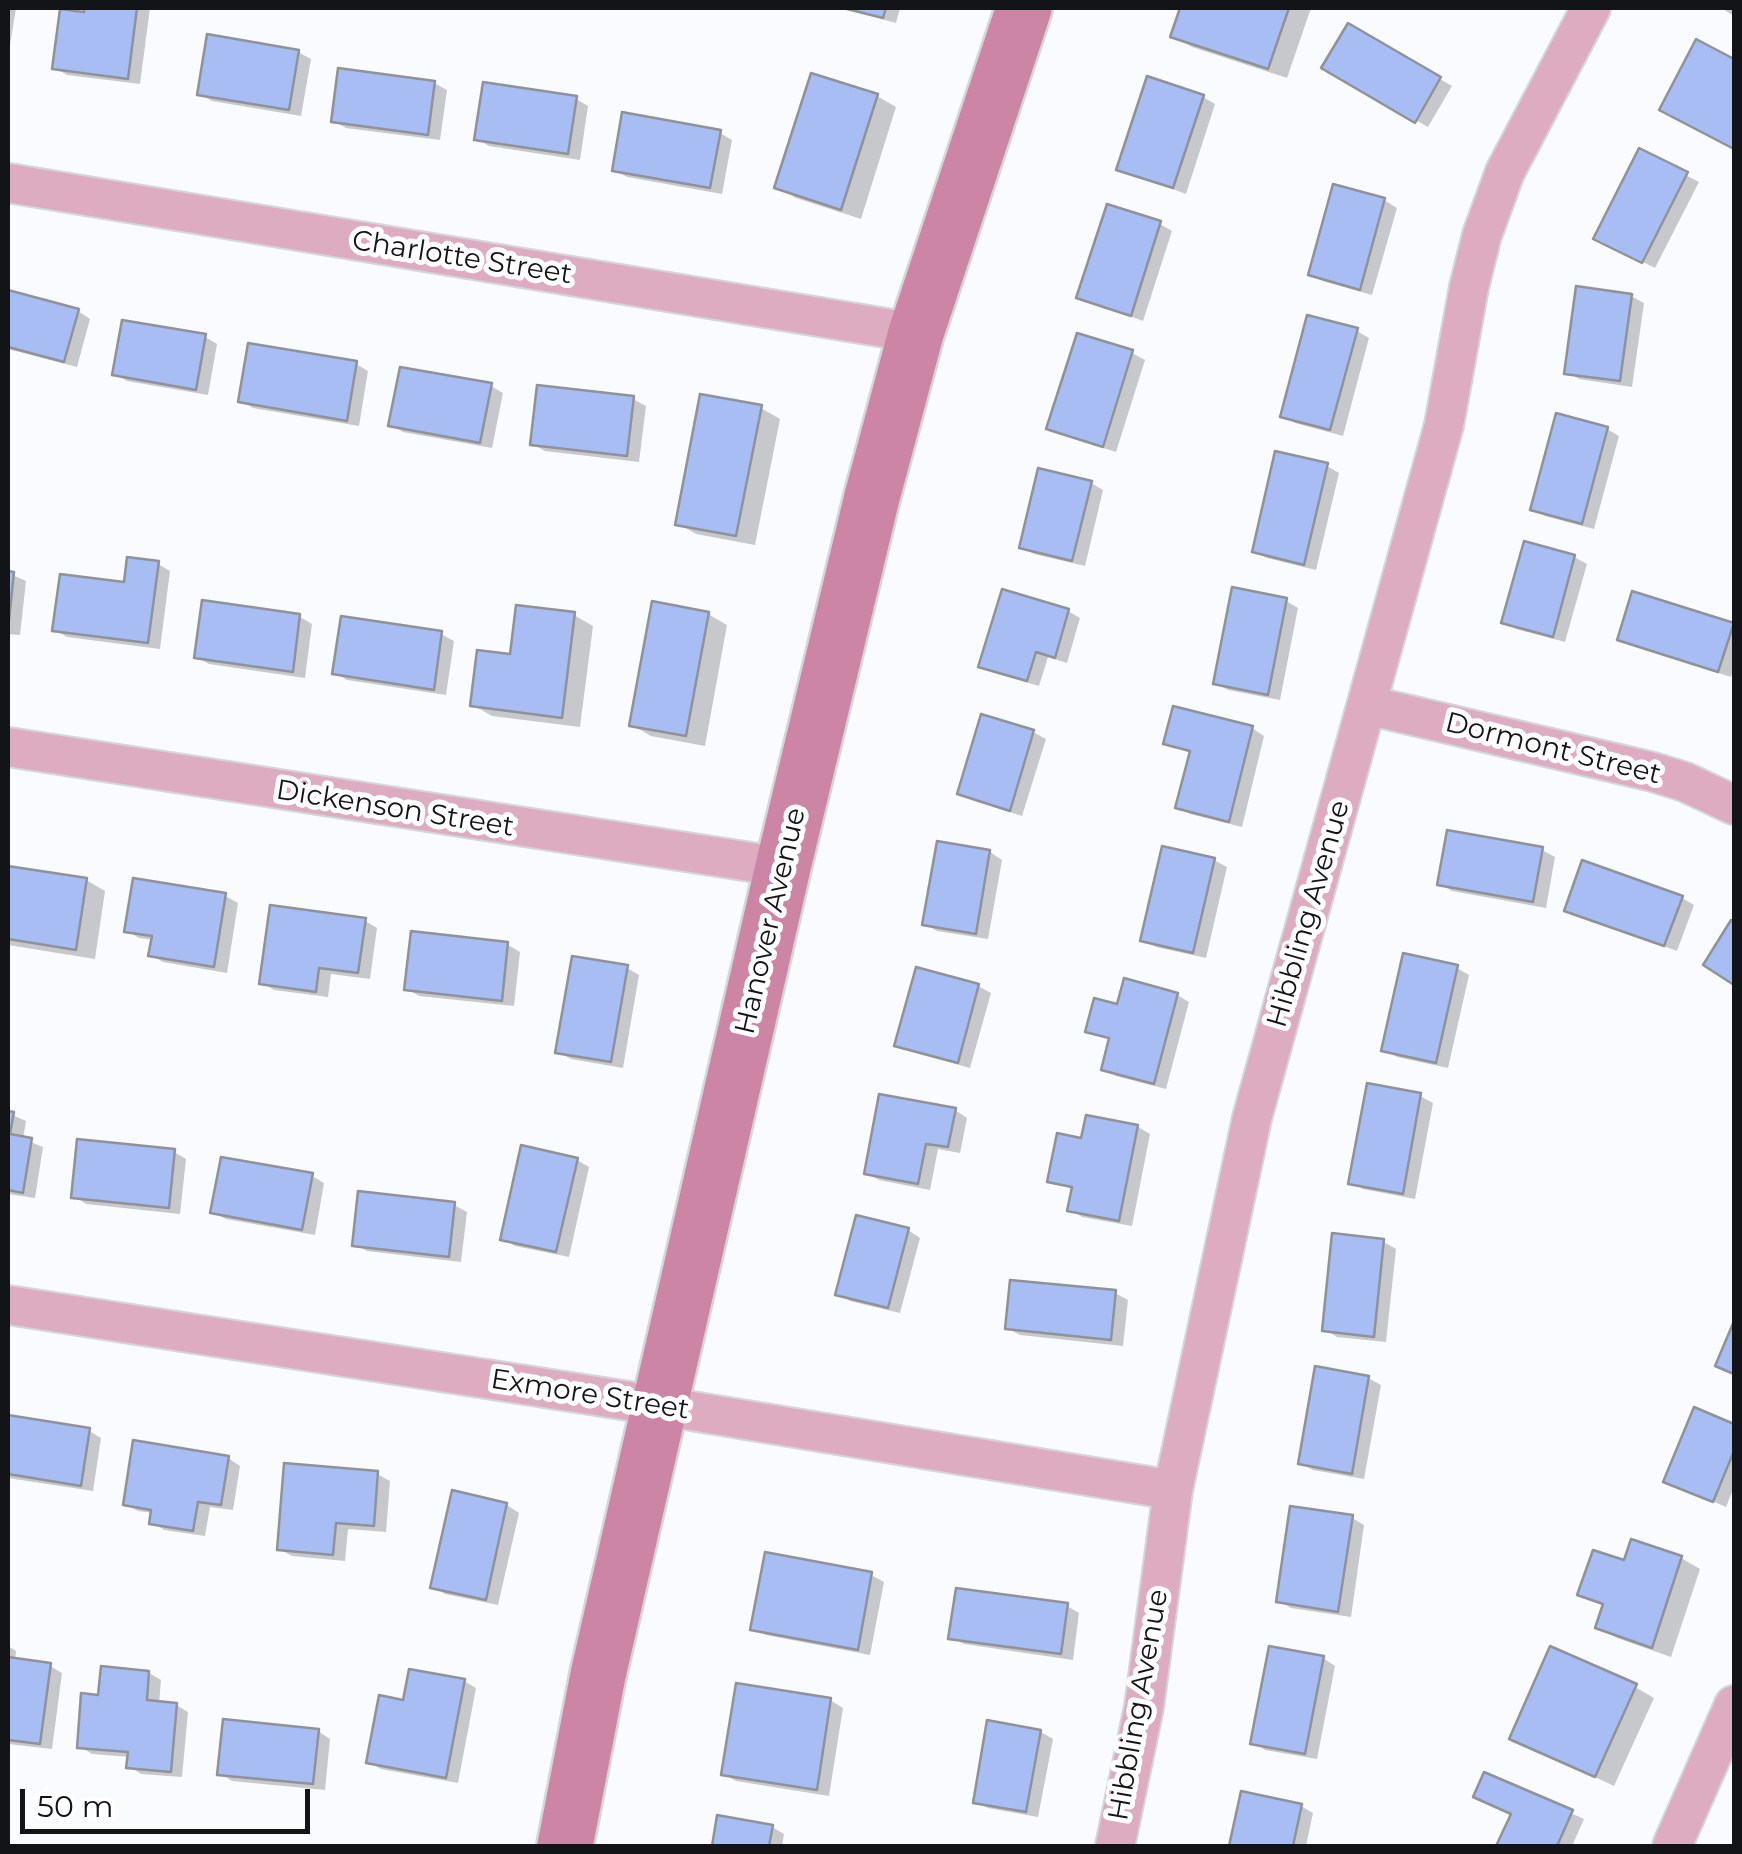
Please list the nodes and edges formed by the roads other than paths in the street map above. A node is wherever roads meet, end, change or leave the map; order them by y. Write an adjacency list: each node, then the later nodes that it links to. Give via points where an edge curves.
1 (1024, 8): 4 (street, Hanover Avenue)
2 (1583, 10): 5 (street, Hibbling Avenue, via 1482,235 1444,425)
3 (8, 183): 4 (street, Charlotte Street)
4 (916, 333): 8 (street, Hanover Avenue)
5 (1367, 705): 7 (street, Dormont Street, via 1653,772); 11 (street, Hibbling Avenue, via 1252,1118)
6 (8, 747): 8 (street, Dickenson Street)
7 (1734, 806)
8 (783, 868): 10 (street, Hanover Avenue)
9 (8, 1305): 10 (street, Exmore Street)
10 (661, 1406): 11 (street, Exmore Street); 13 (street, Hanover Avenue)
11 (1173, 1490): 14 (street, Hibbling Avenue, via 1144,1707)
12 (1734, 1705): 15 (street)
13 (566, 1846)
14 (1115, 1846)
15 (1672, 1846)

